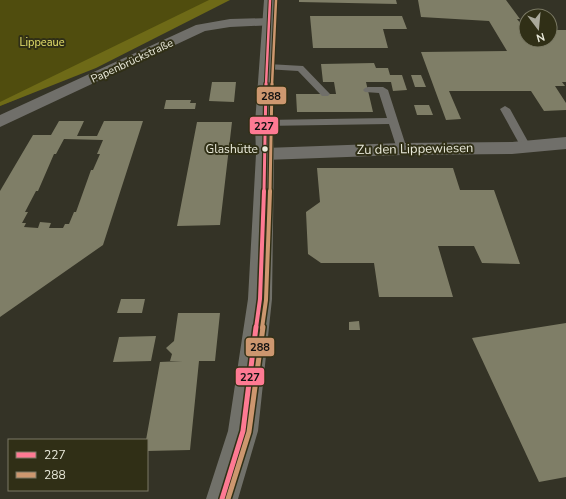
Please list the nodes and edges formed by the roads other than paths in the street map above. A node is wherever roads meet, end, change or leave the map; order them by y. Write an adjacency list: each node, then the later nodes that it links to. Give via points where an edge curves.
1 (270, 0): 2 (main road)
2 (270, 22): 3 (main road); 8 (street, Papenbrückstraße, via 230,23 201,28)
3 (268, 67): 4 (lane, via 300,68 324,92); 9 (main road)
4 (335, 90)
5 (368, 90): 7 (lane, via 383,90)
6 (505, 108): 11 (lane)
7 (393, 121): 9 (lane, via 326,117); 12 (lane)
8 (0, 122)
9 (264, 123): 13 (main road)
10 (566, 143): 11 (street, Zu den Lippewiesen)
11 (526, 147): 12 (street, Zu den Lippewiesen)
12 (402, 149): 13 (street, Zu den Lippewiesen)
13 (265, 154): 14 (main road, via 260,299 243,431)
14 (222, 499)

